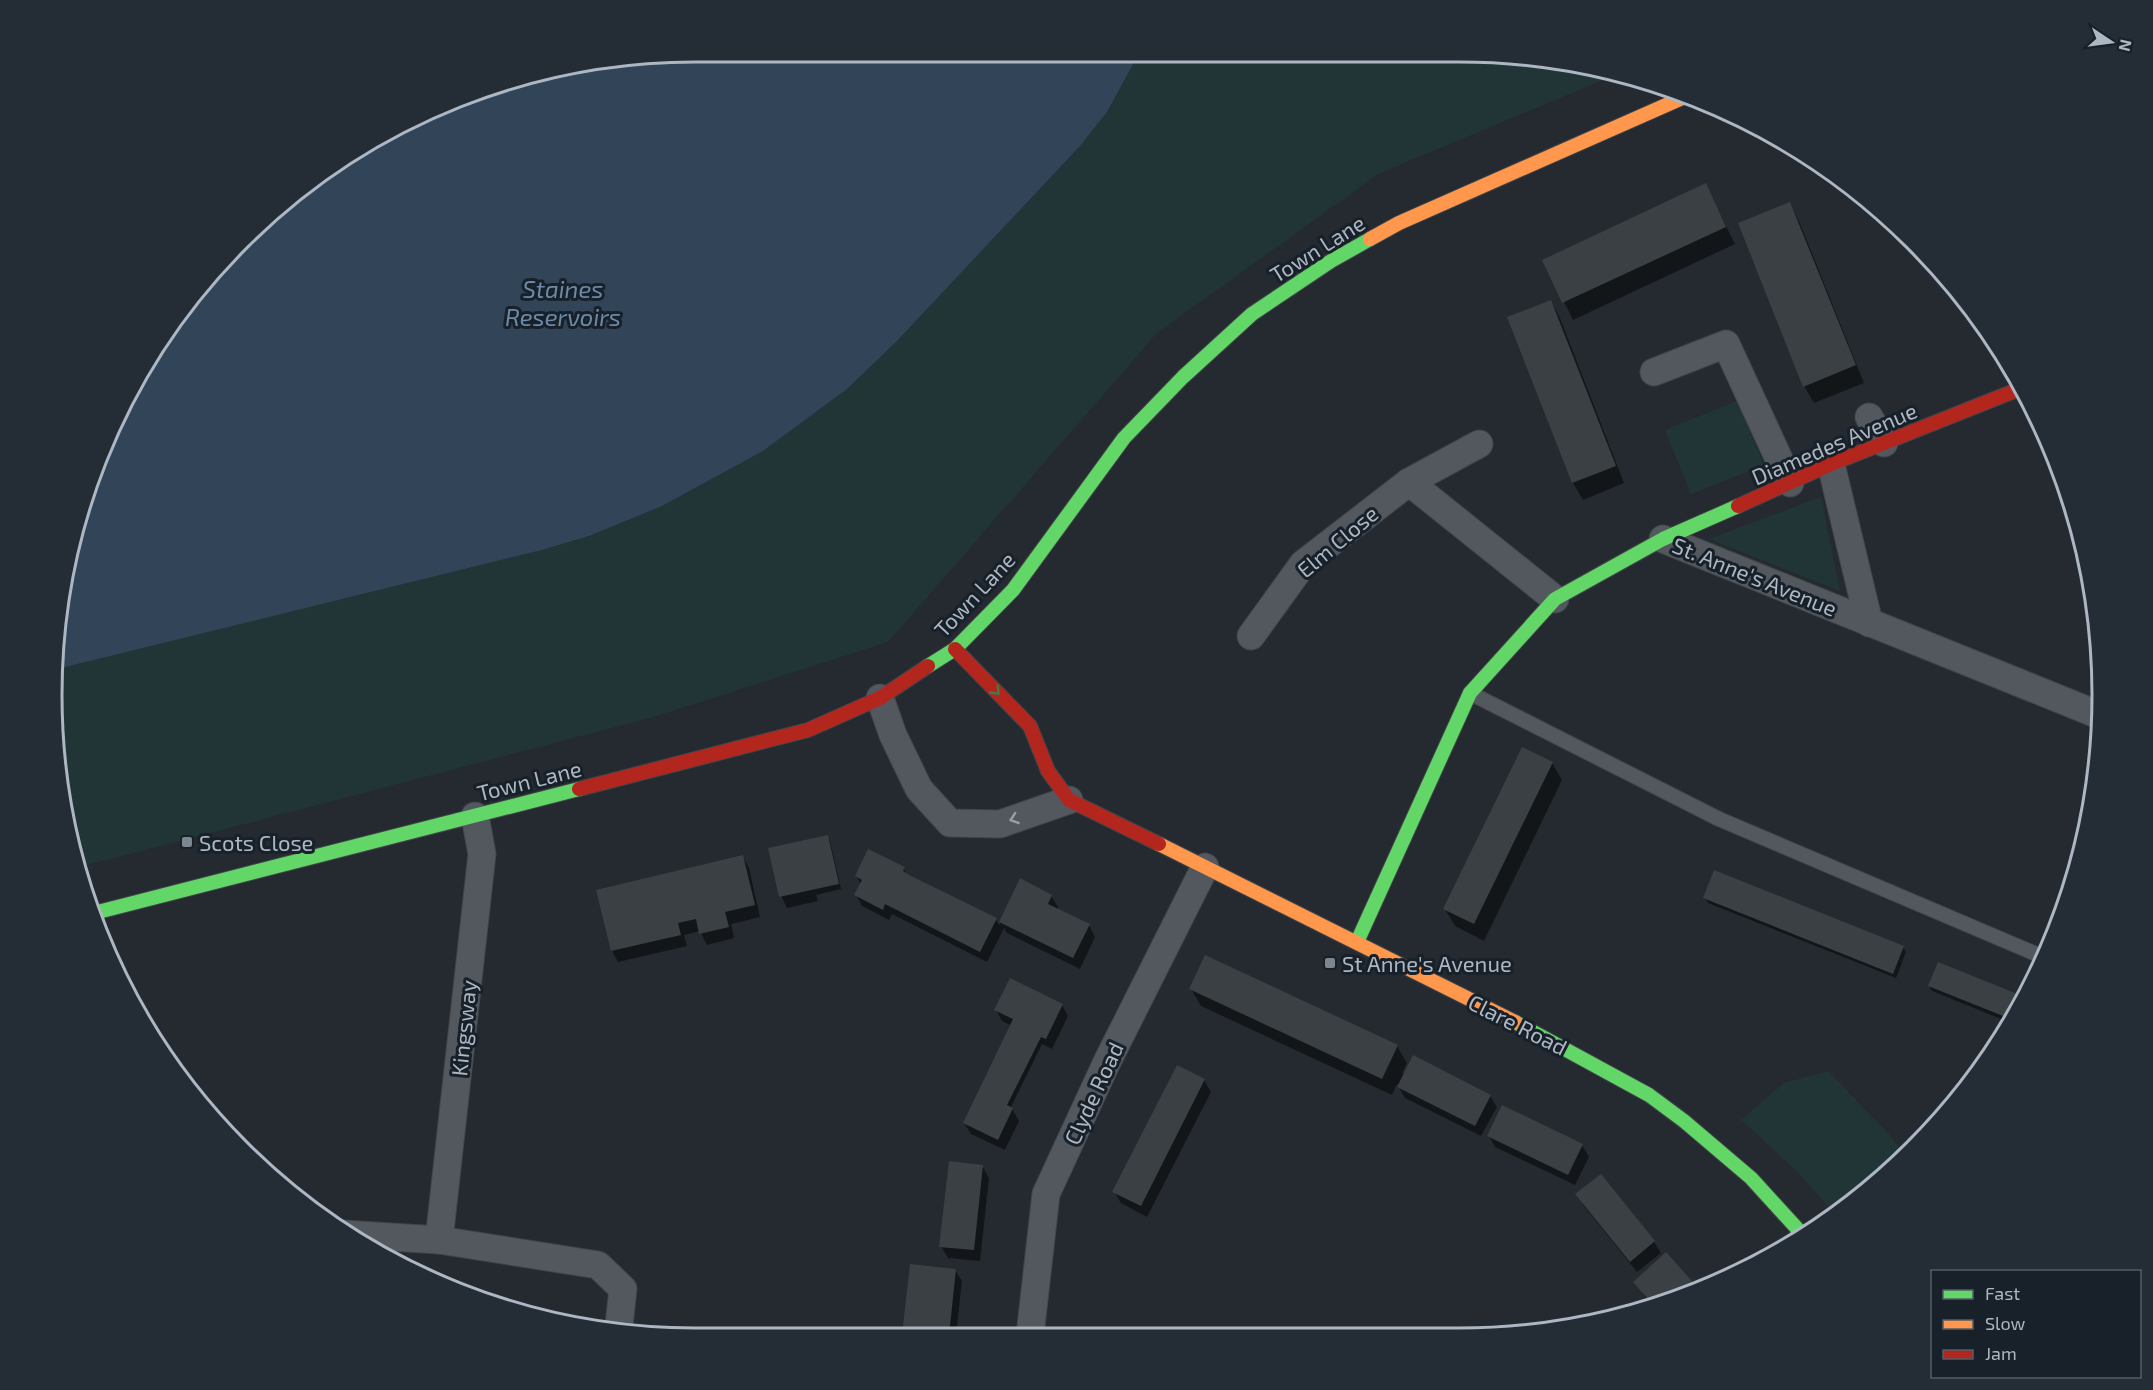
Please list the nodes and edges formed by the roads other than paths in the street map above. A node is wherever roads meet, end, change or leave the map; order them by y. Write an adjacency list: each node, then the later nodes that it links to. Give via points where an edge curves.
1 (1676, 101): 14 (street, Town Lane, via 1399,223 1330,261 1252,314 1124,438 1013,590)
2 (1654, 372): 9 (street, via 1726,344)
3 (2014, 391): 5 (street, Diamedes Avenue)
4 (1869, 417): 5 (street)
5 (1884, 443): 7 (street, Diamedes Avenue)
6 (1479, 444): 8 (street, Elm Close)
7 (1831, 465): 9 (street, Diamedes Avenue); 12 (street)
8 (1409, 482): 11 (street); 13 (street, Elm Close, via 1303,564)
9 (1790, 483): 10 (street, Diamedes Avenue)
10 (1663, 538): 11 (street, St. Anne's Avenue); 12 (street, St. Anne's Avenue)
11 (1555, 599): 15 (street, St. Anne's Avenue)
12 (1869, 623): 17 (street, St. Anne's Avenue)
13 (1251, 636)
14 (955, 649): 16 (street, Town Lane); 18 (street, Clare Road, one-way to 18, via 1030,726 1048,771)
15 (1470, 693): 22 (street, St. Anne's Avenue); 23 (lane, via 1719,819)
16 (880, 698): 18 (street, one-way to 16, via 1000,824 950,823 919,789); 19 (street, Town Lane, via 808,730)
17 (2091, 712)
18 (1069, 800): 20 (street, Clare Road)
19 (475, 816): 21 (street, Town Lane); 26 (street, Kingsway, via 482,854)
20 (1205, 867): 22 (street, Clare Road); 28 (street, Clyde Road, via 1046,1194)
21 (100, 911)
22 (1357, 942): 24 (street, Clare Road, via 1649,1095 1751,1178)
23 (2035, 954)
24 (1798, 1229)
25 (364, 1235): 26 (street)
26 (439, 1240): 27 (street, via 598,1264 623,1289)
27 (619, 1324)
28 (1031, 1328)

